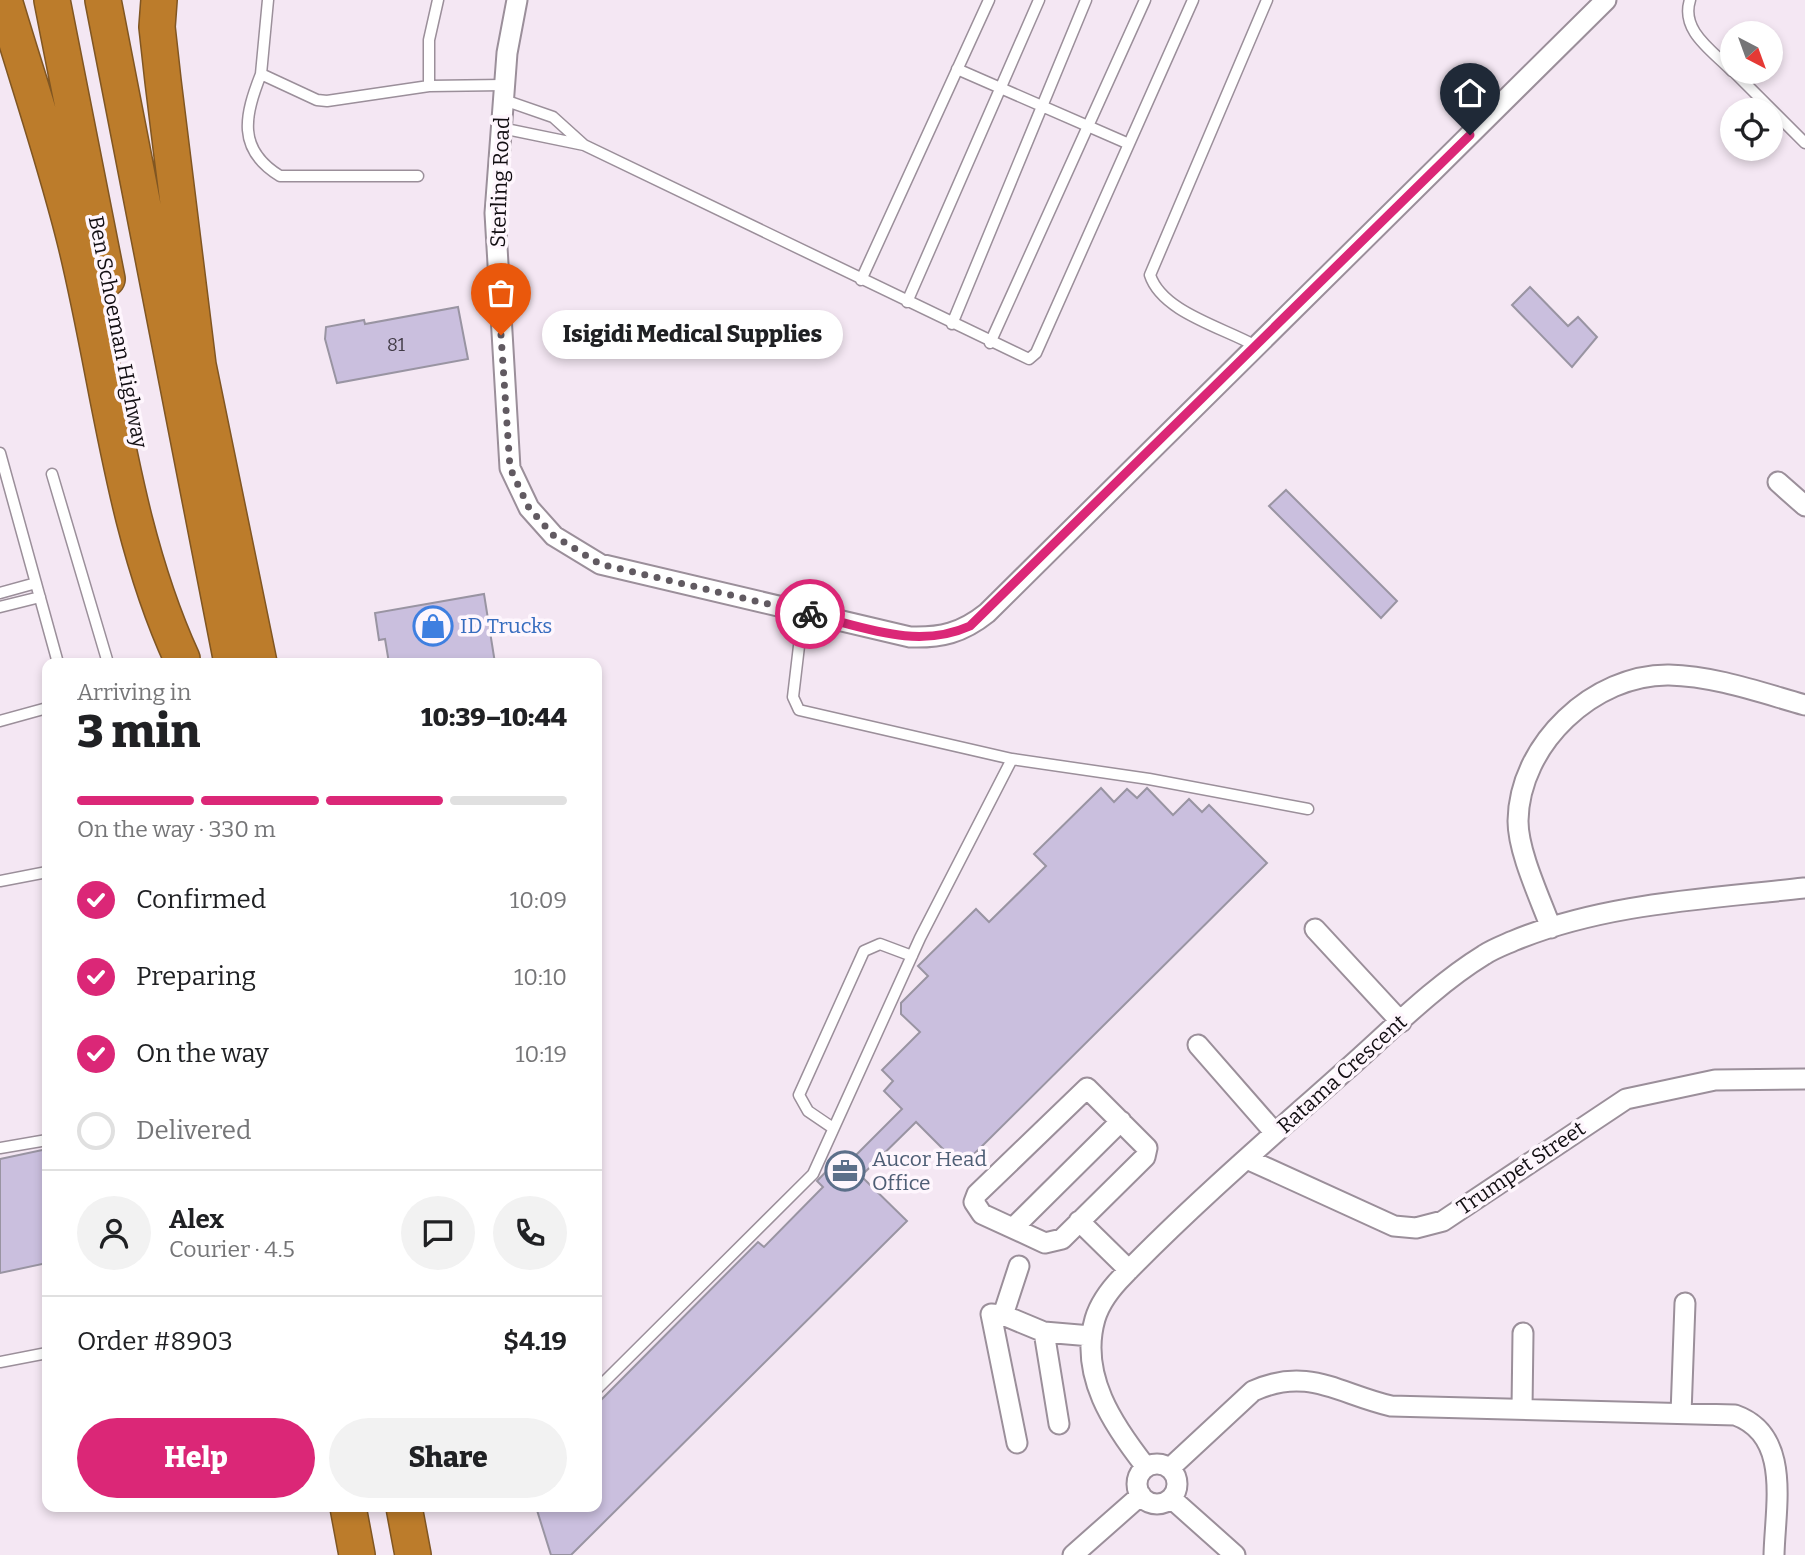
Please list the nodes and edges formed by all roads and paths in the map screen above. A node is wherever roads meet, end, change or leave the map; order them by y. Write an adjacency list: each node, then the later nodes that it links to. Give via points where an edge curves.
1 (4, 0): 48 (highway, via 76,243 130,508 161,613)
2 (52, 0): 49 (highway, Ben Schoeman Highway)
3 (103, 0): 50 (highway)
4 (136, 0): 36 (highway, via 177,280)
5 (159, 0): 36 (highway, via 157,27)
6 (268, 0): 19 (lane)
7 (438, 0): 21 (lane, via 429,40)
8 (517, 0): 23 (street, Sterling Road)
9 (989, 0): 18 (lane)
10 (1039, 0): 22 (lane)
11 (1086, 0): 24 (lane)
12 (1145, 0): 25 (lane)
13 (1194, 0): 28 (lane)
14 (1268, 0): 35 (lane, via 1150,275 1172,307)
15 (1606, 0): 35 (street, Sterling Road)
16 (1690, 0): 17 (lane, via 1689,27)
17 (1720, 58)
18 (957, 69): 22 (lane); 31 (lane)
19 (261, 74): 21 (lane, via 327,101); 30 (lane, via 247,109 249,136 262,163 280,176)
20 (1746, 84): 27 (lane)
21 (429, 86): 23 (lane)
22 (999, 87): 24 (lane); 32 (lane)
23 (504, 92): 26 (street, Sterling Road); 29 (lane, via 553,117)
24 (1041, 106): 25 (lane); 33 (lane)
25 (1087, 126): 28 (lane); 34 (lane)
26 (501, 128): 29 (lane); 45 (street, Sterling Road, via 495,213 505,412 510,468 529,508 554,536 600,564)
27 (1805, 143)
28 (1129, 144): 34 (lane, via 1036,353 1026,359)
29 (584, 145): 31 (lane)
30 (418, 176)
31 (861, 280): 32 (lane)
32 (907, 302): 33 (lane)
33 (952, 324): 34 (lane)
34 (990, 343)
35 (1256, 346): 45 (street, Sterling Road, via 970,626 935,638 910,637)
36 (198, 365): 51 (highway)
37 (0, 453): 41 (lane)
38 (52, 474): 47 (lane)
39 (1778, 482): 40 (street)
40 (1805, 506)
41 (36, 583): 42 (lane); 43 (lane)
42 (0, 593)
43 (40, 597): 44 (lane); 46 (lane)
44 (0, 607)
45 (803, 612): 55 (lane, via 793,698 799,710)
46 (57, 658)
47 (107, 658)
48 (181, 658)
49 (181, 658)
50 (231, 658)
51 (258, 658)
52 (1805, 705): 60 (street, via 1702,679 1667,675 1636,678 1591,697 1546,743 1520,799 1518,824)
53 (42, 709): 54 (lane)
54 (0, 721)
55 (1012, 760): 56 (lane, via 1149,779); 62 (lane)
56 (1308, 809)
57 (42, 873): 58 (lane)
58 (0, 881)
59 (1805, 885): 60 (street, Ratama Crescent, via 1606,913)
60 (1551, 928): 63 (street, Ratama Crescent, via 1485,955)
61 (1315, 929): 63 (street)
62 (912, 956): 67 (lane); 67 (lane, via 880,944 864,951 836,1010 799,1095 808,1111)
63 (1401, 1022): 68 (street, Ratama Crescent)
64 (1198, 1045): 68 (street)
65 (1805, 1079): 71 (street, Trumpet Street, via 1715,1080 1626,1100 1443,1221 1416,1228 1394,1226)
66 (1121, 1121): 72 (street, via 1148,1152); 73 (street); 73 (street, via 1087,1088 1034,1137 974,1202 982,1214)
67 (833, 1128): 83 (lane, via 802,1188)
68 (1275, 1133): 71 (street, Ratama Crescent)
69 (42, 1141): 70 (lane)
70 (0, 1148)
71 (1247, 1159): 75 (street, Ratama Crescent)
72 (1079, 1221): 73 (street, via 1054,1242 1045,1243); 75 (street)
73 (1013, 1228)
74 (1019, 1266): 77 (street)
75 (1129, 1270): 80 (street, Ratama Crescent, via 1105,1298)
76 (1685, 1303): 85 (street)
77 (1003, 1314): 78 (street); 87 (street, via 991,1315)
78 (1044, 1332): 80 (street); 86 (street)
79 (1523, 1333): 84 (street)
80 (1091, 1336): 88 (street, Ratama Crescent, via 1096,1384)
81 (42, 1354): 82 (lane)
82 (0, 1362)
83 (602, 1384)
84 (1522, 1409): 85 (street); 89 (street, via 1391,1406 1316,1381 1269,1384 1236,1405)
85 (1681, 1414): 98 (street, via 1735,1415 1764,1433 1776,1467)
86 (1059, 1424)
87 (1017, 1443)
88 (1146, 1467): 89 (street, via 1162,1464); 90 (street, via 1137,1480)
89 (1170, 1468): 91 (street, via 1177,1486)
90 (1141, 1495): 91 (street, via 1155,1504); 97 (street)
91 (1171, 1498): 94 (street)
92 (349, 1512): 95 (highway)
93 (405, 1512): 96 (highway)
94 (1221, 1552)
95 (357, 1555)
96 (413, 1555)
97 (1073, 1555)
98 (1774, 1555)

